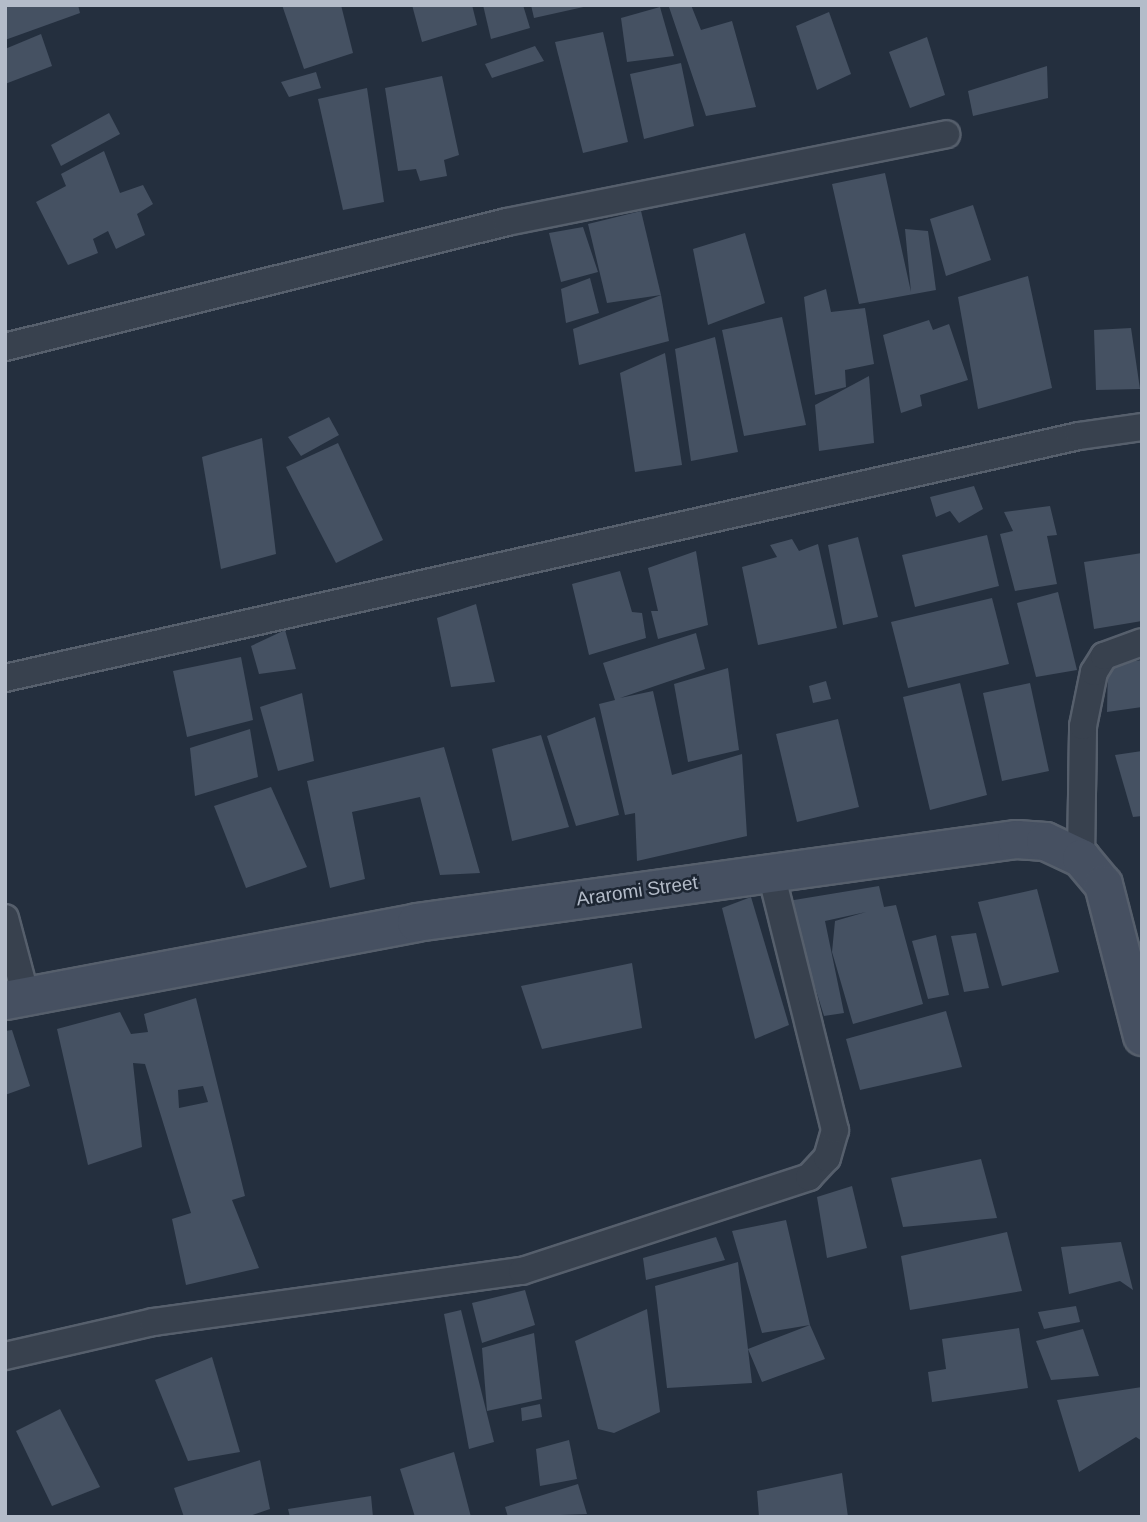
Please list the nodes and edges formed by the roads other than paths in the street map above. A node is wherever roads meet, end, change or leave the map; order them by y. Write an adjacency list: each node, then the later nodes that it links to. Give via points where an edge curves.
1 (946, 134): 2 (street, via 507,222)
2 (5, 347)
3 (1142, 427): 5 (street, via 1079,436)
4 (1142, 642): 6 (street, via 1104,656 1094,673 1083,726)
5 (5, 678)
6 (1081, 858): 7 (street, Araromi Street, via 1045,841 1016,839); 10 (street, Araromi Street, via 1103,884)
7 (771, 873): 9 (street, Araromi Street, via 416,922); 11 (street, via 835,1130 827,1158 809,1177 522,1271 153,1322)
8 (5, 918): 9 (street)
9 (16, 999)
10 (1142, 1036)
11 (5, 1356)

